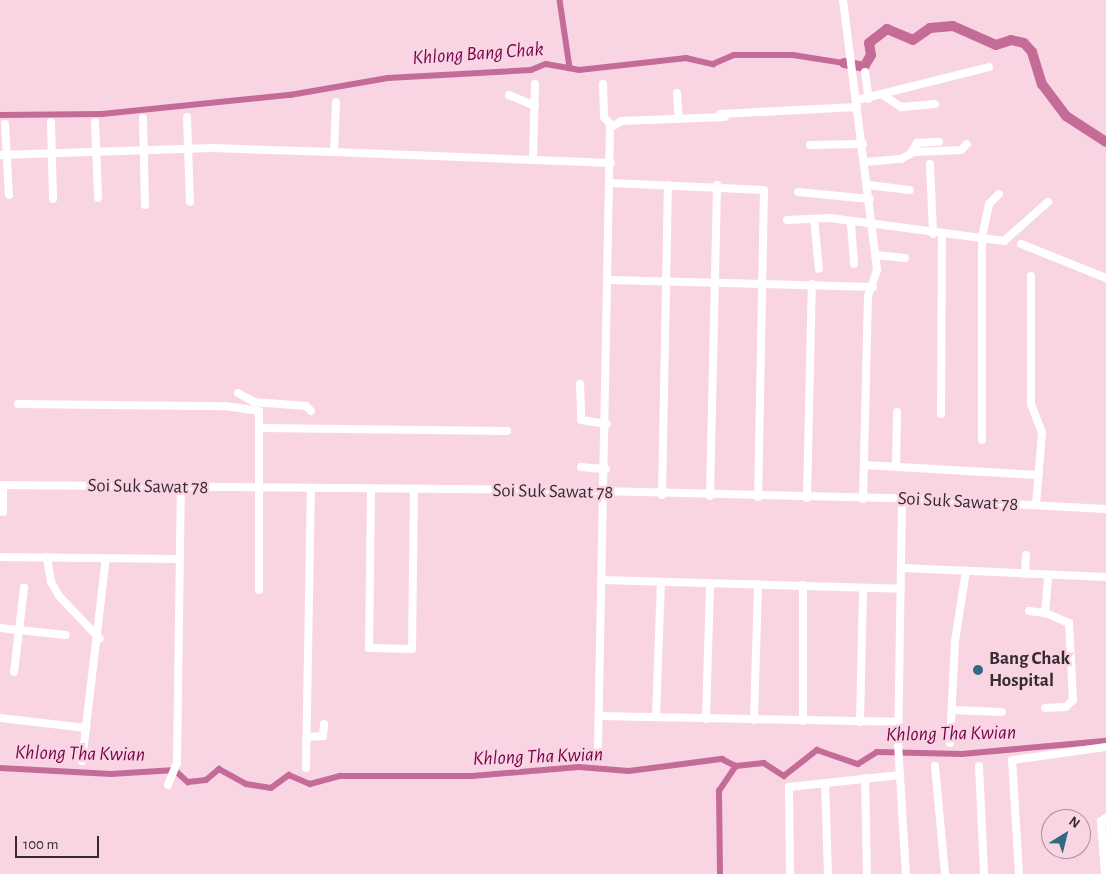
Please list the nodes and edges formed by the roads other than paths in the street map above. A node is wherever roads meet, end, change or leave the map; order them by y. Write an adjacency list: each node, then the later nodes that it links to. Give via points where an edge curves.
1 (843, 0): 11 (street)
2 (989, 67): 8 (street)
3 (865, 72): 9 (street)
4 (535, 84): 13 (street)
5 (603, 84): 22 (street, via 604,117)
6 (677, 93): 18 (street)
7 (509, 95): 13 (street)
8 (883, 95): 9 (street); 12 (street, via 888,102 901,107)
9 (869, 99): 11 (street)
10 (336, 102): 30 (street)
11 (857, 103): 14 (street); 24 (street)
12 (935, 104)
13 (535, 106): 34 (street)
14 (693, 116)
15 (187, 117): 27 (street)
16 (725, 117): 18 (street)
17 (143, 118): 28 (street)
18 (679, 119): 22 (street, via 621,121)
19 (51, 122): 31 (street)
20 (95, 122): 29 (street)
21 (6, 124): 33 (street)
22 (611, 125): 36 (street)
23 (939, 142): 32 (street, via 918,144)
24 (862, 144): 26 (street); 35 (street)
25 (968, 144): 32 (street, via 962,150)
26 (810, 145)
27 (188, 149): 28 (street); 30 (street); 49 (street)
28 (143, 150): 29 (street); 51 (street)
29 (96, 152): 31 (street); 46 (street)
30 (334, 152): 34 (street)
31 (52, 153): 33 (street); 47 (street)
32 (911, 153): 35 (street, via 901,159)
33 (3, 155): 45 (street)
34 (534, 160): 36 (street)
35 (865, 162): 40 (street)
36 (611, 164): 38 (street)
37 (930, 164): 56 (street)
38 (611, 183): 39 (street); 66 (street)
39 (668, 185): 41 (street); 67 (street)
40 (868, 185): 42 (street); 48 (street)
41 (717, 186): 68 (street); 70 (street, via 764,190)
42 (910, 190)
43 (798, 192): 48 (street)
44 (1000, 194): 58 (street, via 989,204)
45 (9, 195)
46 (98, 198)
47 (53, 199)
48 (870, 199): 55 (street)
49 (190, 202)
50 (1048, 202): 58 (street, via 1004,241)
51 (145, 205)
52 (814, 219): 53 (street); 54 (street); 63 (street)
53 (788, 220)
54 (851, 224): 55 (street); 62 (street)
55 (873, 224): 56 (street); 60 (street)
56 (933, 234): 57 (street)
57 (942, 235): 58 (street); 79 (street)
58 (982, 237): 83 (street)
59 (1021, 244): 65 (street)
60 (876, 255): 61 (street); 71 (street)
61 (905, 258)
62 (854, 264)
63 (819, 269)
64 (1031, 276): 88 (street, via 1031,404 1042,433)
65 (1106, 278)
66 (608, 280): 67 (street); 80 (street)
67 (666, 282): 68 (street); 96 (street)
68 (715, 283): 70 (street); 97 (street)
69 (812, 284): 70 (street); 71 (street); 99 (street)
70 (763, 285): 98 (street)
71 (873, 287): 84 (street, via 868,296)
72 (580, 384): 80 (street, via 581,420)
73 (238, 393): 74 (street)
74 (262, 403): 76 (street); 77 (street, via 306,406)
75 (18, 404): 76 (street, via 222,406)
76 (259, 411): 81 (street)
77 (311, 411)
78 (897, 412): 85 (street)
79 (941, 414)
80 (607, 424): 87 (street)
81 (261, 428): 82 (street); 92 (street)
82 (507, 431)
83 (982, 440)
84 (864, 465): 85 (street); 100 (street)
85 (896, 466): 88 (street)
86 (581, 467): 87 (street)
87 (606, 469): 95 (street)
88 (1039, 475): 102 (street)
89 (2, 485): 90 (street, Soi Suk Sawat 78); 104 (street)
90 (181, 488): 92 (street, Soi Suk Sawat 78); 109 (street)
91 (311, 488): 92 (street, Soi Suk Sawat 78); 93 (street, Soi Suk Sawat 78); 144 (street)
92 (261, 490): 122 (street)
93 (371, 490): 94 (street, Soi Suk Sawat 78); 94 (street, via 369,648 412,648)
94 (414, 491): 95 (street, Soi Suk Sawat 78)
95 (606, 492): 96 (street, Soi Suk Sawat 78); 115 (street)
96 (662, 495): 97 (street, Soi Suk Sawat 78)
97 (710, 496): 98 (street, Soi Suk Sawat 78)
98 (758, 497): 99 (street, Soi Suk Sawat 78)
99 (808, 498): 100 (street, Soi Suk Sawat 78)
100 (863, 499): 101 (street, Soi Suk Sawat 78)
101 (902, 499): 102 (street, Soi Suk Sawat 78); 110 (street)
102 (1036, 506): 103 (street, Soi Suk Sawat 78)
103 (1106, 509)
104 (3, 512)
105 (1026, 555): 112 (street)
106 (0, 557): 107 (street)
107 (47, 557): 108 (street); 129 (street, via 51,582 59,596)
108 (106, 558): 109 (street); 129 (street)
109 (180, 559): 154 (street, via 175,768)
110 (902, 568): 111 (street); 123 (street)
111 (966, 570): 112 (street); 132 (street, via 955,641)
112 (1025, 574): 113 (street)
113 (1048, 575): 114 (street); 125 (street)
114 (1106, 577)
115 (603, 580): 116 (street); 134 (street)
116 (661, 582): 117 (street); 135 (street)
117 (710, 583): 118 (street); 137 (street)
118 (758, 584): 119 (street); 138 (street)
119 (803, 585): 121 (street); 139 (street)
120 (24, 588): 127 (street)
121 (863, 589): 123 (street); 140 (street)
122 (259, 590)
123 (901, 590): 141 (street)
124 (1029, 611): 125 (street)
125 (1045, 613): 131 (street, via 1070,622 1073,700 1066,707)
126 (0, 628): 127 (street)
127 (19, 631): 128 (street); 130 (street)
128 (66, 635)
129 (100, 639): 143 (street)
130 (14, 672)
131 (1046, 708)
132 (952, 710): 133 (street); 145 (street)
133 (1002, 712)
134 (599, 716): 135 (street); 146 (street)
135 (656, 717): 137 (street)
136 (0, 718): 143 (street)
137 (706, 719): 138 (street)
138 (754, 720): 139 (street)
139 (802, 721): 140 (street)
140 (860, 722): 141 (street)
141 (898, 722): 152 (street)
142 (324, 724): 144 (street, via 323,736)
143 (86, 728): 148 (street)
144 (306, 737): 151 (street)
145 (950, 743)
146 (598, 746)
147 (1106, 747): 163 (street, via 1012,760)
148 (82, 761)
149 (935, 766): 161 (street)
150 (979, 766): 162 (street)
151 (306, 768)
152 (900, 775): 153 (street); 160 (street)
153 (865, 778): 155 (street); 159 (street)
154 (168, 782)
155 (825, 783): 157 (street, via 788,788); 158 (street)
156 (1106, 818): 164 (street, via 1101,821)
157 (790, 874)
158 (828, 874)
159 (867, 874)
160 (906, 874)
161 (945, 874)
162 (984, 874)
163 (1019, 874)
164 (1105, 874)

